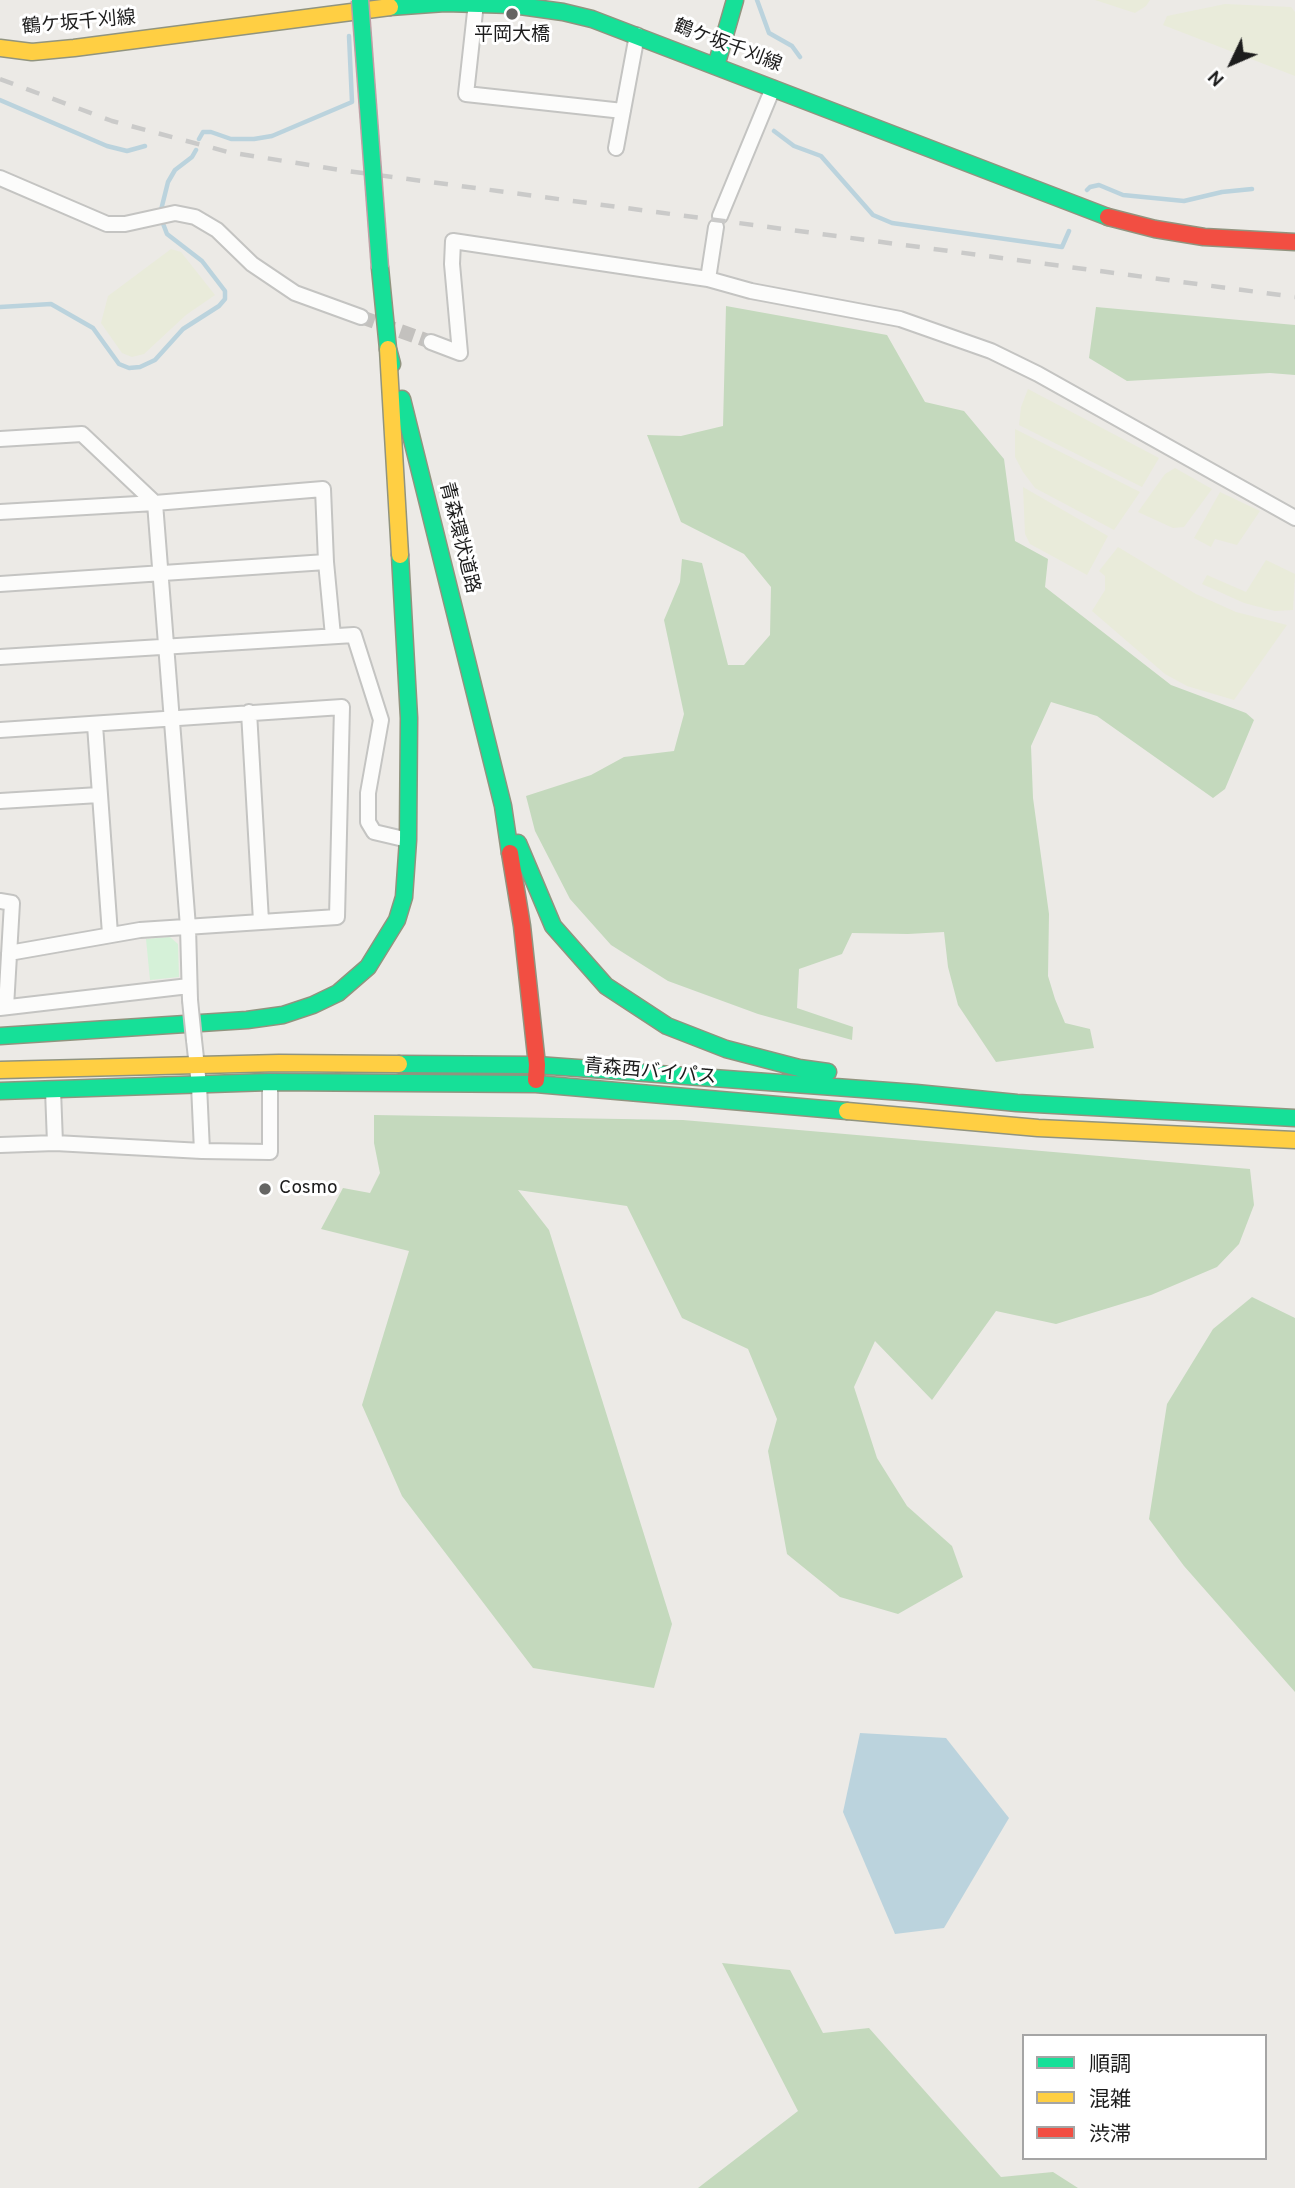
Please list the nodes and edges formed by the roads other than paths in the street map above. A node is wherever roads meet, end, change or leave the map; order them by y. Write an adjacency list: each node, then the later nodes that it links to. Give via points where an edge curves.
1 (360, 0): 15 (main road, 青森環状道路, bridge)
2 (735, 0): 6 (main road)
3 (476, 3): 4 (main road, 鶴ケ坂千刈線, via 563,12); 5 (main road, 鶴ケ坂千刈線, via 394,7 32,52); 8 (street, via 466,93)
4 (637, 35): 6 (main road, 鶴ケ坂千刈線); 8 (street)
5 (0, 48)
6 (716, 66): 7 (main road, 鶴ケ坂千刈線)
7 (773, 88): 11 (main road, 鶴ケ坂千刈線, via 1108,217 1205,237); 12 (street, via 718,221)
8 (623, 111): 9 (street)
9 (616, 148)
10 (0, 178): 13 (street, via 107,224 175,213 195,217 218,230 252,264 295,293)
11 (1295, 242)
12 (708, 279): 14 (street, via 453,241 460,353); 19 (street, via 751,292 900,319 991,351)
13 (361, 317)
14 (431, 342)
15 (388, 349): 32 (main road, 青森環状道路); 33 (main road, via 409,718)
16 (0, 439): 17 (street, via 82,434)
17 (155, 503): 18 (street); 20 (street, via 323,489); 21 (street)
18 (0, 512)
19 (1295, 518)
20 (326, 562): 21 (street); 23 (street)
21 (163, 573): 22 (street); 24 (street)
22 (0, 584)
23 (333, 636): 24 (street); 33 (street, via 354,635 381,720 368,793 368,822 374,832)
24 (168, 645): 25 (street); 27 (street)
25 (0, 657)
26 (249, 712): 27 (street); 35 (street); 35 (street, via 342,706 337,917)
27 (171, 718): 28 (street); 36 (street)
28 (95, 724): 29 (street); 30 (street)
29 (0, 730)
30 (99, 795): 31 (street); 37 (street)
31 (0, 801)
32 (503, 806): 42 (main road, 青森環状道路); 50 (main road, via 553,926 606,986 667,1026 726,1049 799,1068)
33 (408, 840): 41 (main road, via 404,897 397,920 368,967 338,993 283,1015 247,1020)
34 (0, 901): 38 (street, via 12,903)
35 (261, 921): 36 (street)
36 (188, 927): 37 (street); 39 (street)
37 (110, 934): 38 (street)
38 (9, 953): 40 (street)
39 (190, 993): 40 (street); 43 (street, bridge)
40 (3, 1007)
41 (0, 1036)
42 (537, 1065): 43 (main road, 青森西バイパス); 46 (main road, 青森環状道路); 50 (main road, 青森西バイパス)
43 (196, 1066): 44 (main road, 青森西バイパス); 47 (street)
44 (0, 1070)
45 (270, 1082): 46 (main road, 青森西バイパス); 47 (main road, 青森西バイパス); 55 (street, via 270,1152)
46 (536, 1084): 52 (main road, 青森西バイパス, via 1038,1128)
47 (199, 1085): 48 (main road, 青森西バイパス); 55 (street)
48 (53, 1090): 49 (main road, 青森西バイパス); 53 (street)
49 (0, 1091)
50 (1017, 1103): 51 (main road, 青森西バイパス)
51 (1295, 1118)
52 (1295, 1140)
53 (55, 1143): 54 (street); 55 (street)
54 (0, 1145)
55 (202, 1151)

